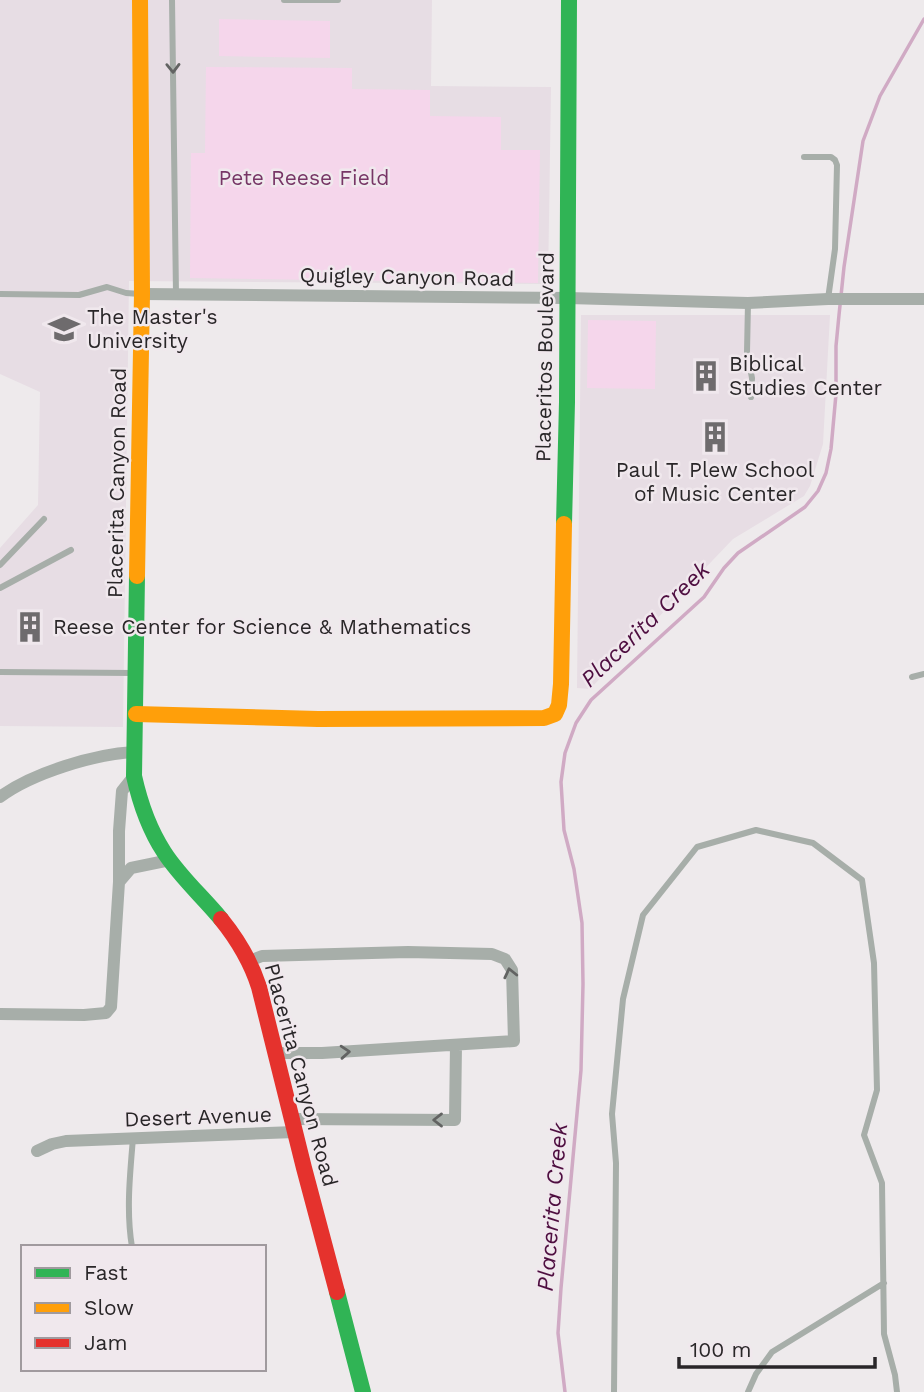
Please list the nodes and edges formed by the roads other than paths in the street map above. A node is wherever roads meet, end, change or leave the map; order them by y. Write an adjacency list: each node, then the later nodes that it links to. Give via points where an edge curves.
1 (140, 0): 8 (street, Placerita Canyon Road)
2 (172, 0): 9 (lane, one-way to 9)
3 (284, 0): 4 (lane)
4 (338, 0)
5 (569, 0): 10 (street, Placeritos Boulevard)
6 (804, 157): 11 (lane, via 831,157 837,165 835,249)
7 (0, 294): 8 (lane, via 79,295 107,288)
8 (142, 294): 9 (street, Quigley Canyon Road); 20 (street, Placerita Canyon Road)
9 (176, 294): 10 (street, Quigley Canyon Road)
10 (568, 298): 13 (street, Quigley Canyon Road); 23 (street, Placeritos Boulevard, via 561,684 555,713 544,718 332,719)
11 (828, 299): 12 (street, Quigley Canyon Road); 13 (street, Quigley Canyon Road)
12 (924, 299)
13 (748, 303): 14 (lane)
14 (751, 397)
15 (44, 519): 17 (lane)
16 (71, 550): 18 (lane)
17 (0, 565)
18 (0, 587)
19 (0, 672): 20 (lane)
20 (135, 673): 23 (street, Placerita Canyon Road)
21 (924, 674): 22 (lane)
22 (912, 677)
23 (136, 714): 24 (street, Placerita Canyon Road)
24 (134, 752): 25 (street, Placerita Canyon Road); 26 (street, via 72,764 37,776)
25 (134, 776): 27 (street, Placerita Canyon Road, via 144,814); 28 (street, via 122,790)
26 (0, 797)
27 (170, 860): 28 (street, via 131,868); 29 (street, Placerita Canyon Road, via 229,927)
28 (119, 881): 30 (street, via 111,1007 106,1013)
29 (248, 961): 31 (street, one-way to 29, via 514,1041 512,970 499,955 408,952 262,956); 32 (street, Placerita Canyon Road)
30 (0, 1014)
31 (456, 1045): 32 (street, one-way to 31); 33 (street, Desert Avenue, one-way to 33, via 455,1120)
32 (277, 1053): 33 (street, Placerita Canyon Road)
33 (294, 1126): 34 (street, Desert Avenue); 38 (street, Placerita Canyon Road)
34 (133, 1138): 35 (street, Desert Avenue, via 66,1141); 36 (lane)
35 (37, 1151)
36 (132, 1245)
37 (884, 1283): 39 (lane, via 882,1183 864,1136 877,1090 874,963 862,880 813,843 756,830 697,847 643,915 623,999 612,1114 616,1163); 40 (lane, via 772,1352); 41 (lane, via 884,1334)
38 (363, 1392)
39 (614, 1392)
40 (748, 1392)
41 (897, 1392)

